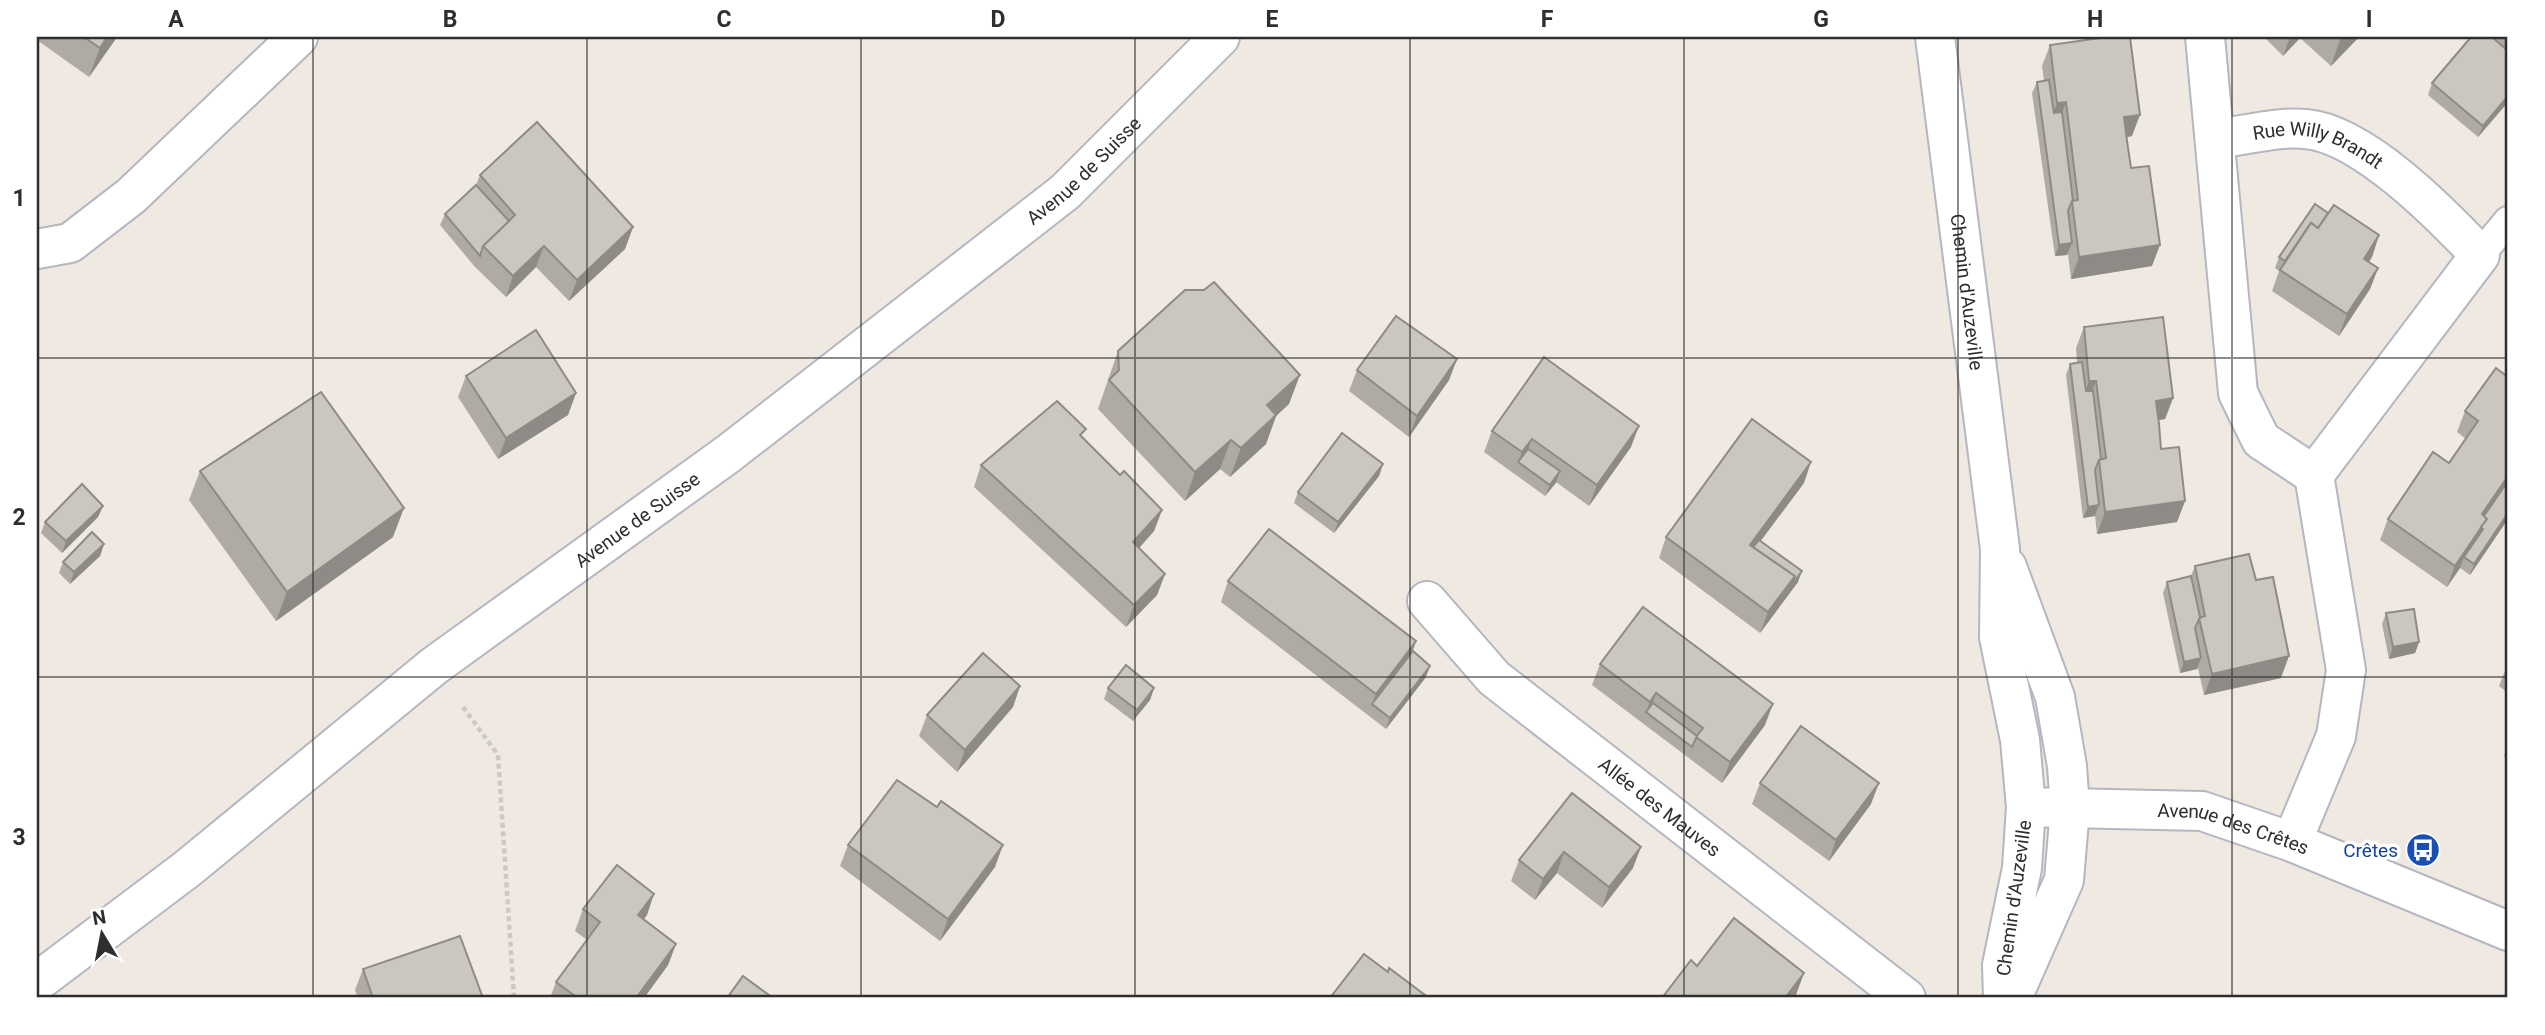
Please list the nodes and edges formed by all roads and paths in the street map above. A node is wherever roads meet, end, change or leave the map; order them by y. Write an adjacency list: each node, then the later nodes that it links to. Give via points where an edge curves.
1 (298, 37): 7 (street, via 131,196 70,243)
2 (1220, 37): 12 (street, Avenue de Suisse, via 1065,192 728,454)
3 (1935, 37): 10 (street, Chemin d'Auzeville)
4 (2206, 37): 5 (street)
5 (2215, 139): 8 (street, Rue Willy Brandt, via 2303,128 2329,132 2369,156 2442,214); 9 (street, via 2238,393 2261,440)
6 (2508, 221): 8 (lane)
7 (37, 249)
8 (2480, 255): 9 (street)
9 (2314, 475): 15 (street, via 2346,670 2336,736)
10 (2000, 549): 13 (street, Chemin d'Auzeville, via 1999,637 2020,740); 14 (street, Chemin d'Auzeville, via 2054,697)
11 (1427, 601): 19 (street, Allée des Mauves, via 1494,678)
12 (434, 666): 17 (street, Avenue de Suisse, via 187,869); 18 (path, via 498,755)
13 (2026, 807): 14 (street, Avenue des Crêtes); 20 (street, Chemin d'Auzeville, via 2022,868 2002,965)
14 (2070, 809): 15 (street, Avenue des Crêtes, via 2202,811); 21 (street, Chemin d'Auzeville, via 2064,880)
15 (2292, 842): 16 (street, Avenue des Crêtes)
16 (2508, 931)
17 (37, 982)
18 (513, 998)
19 (1906, 998)
20 (2003, 998)
21 (2011, 998)

